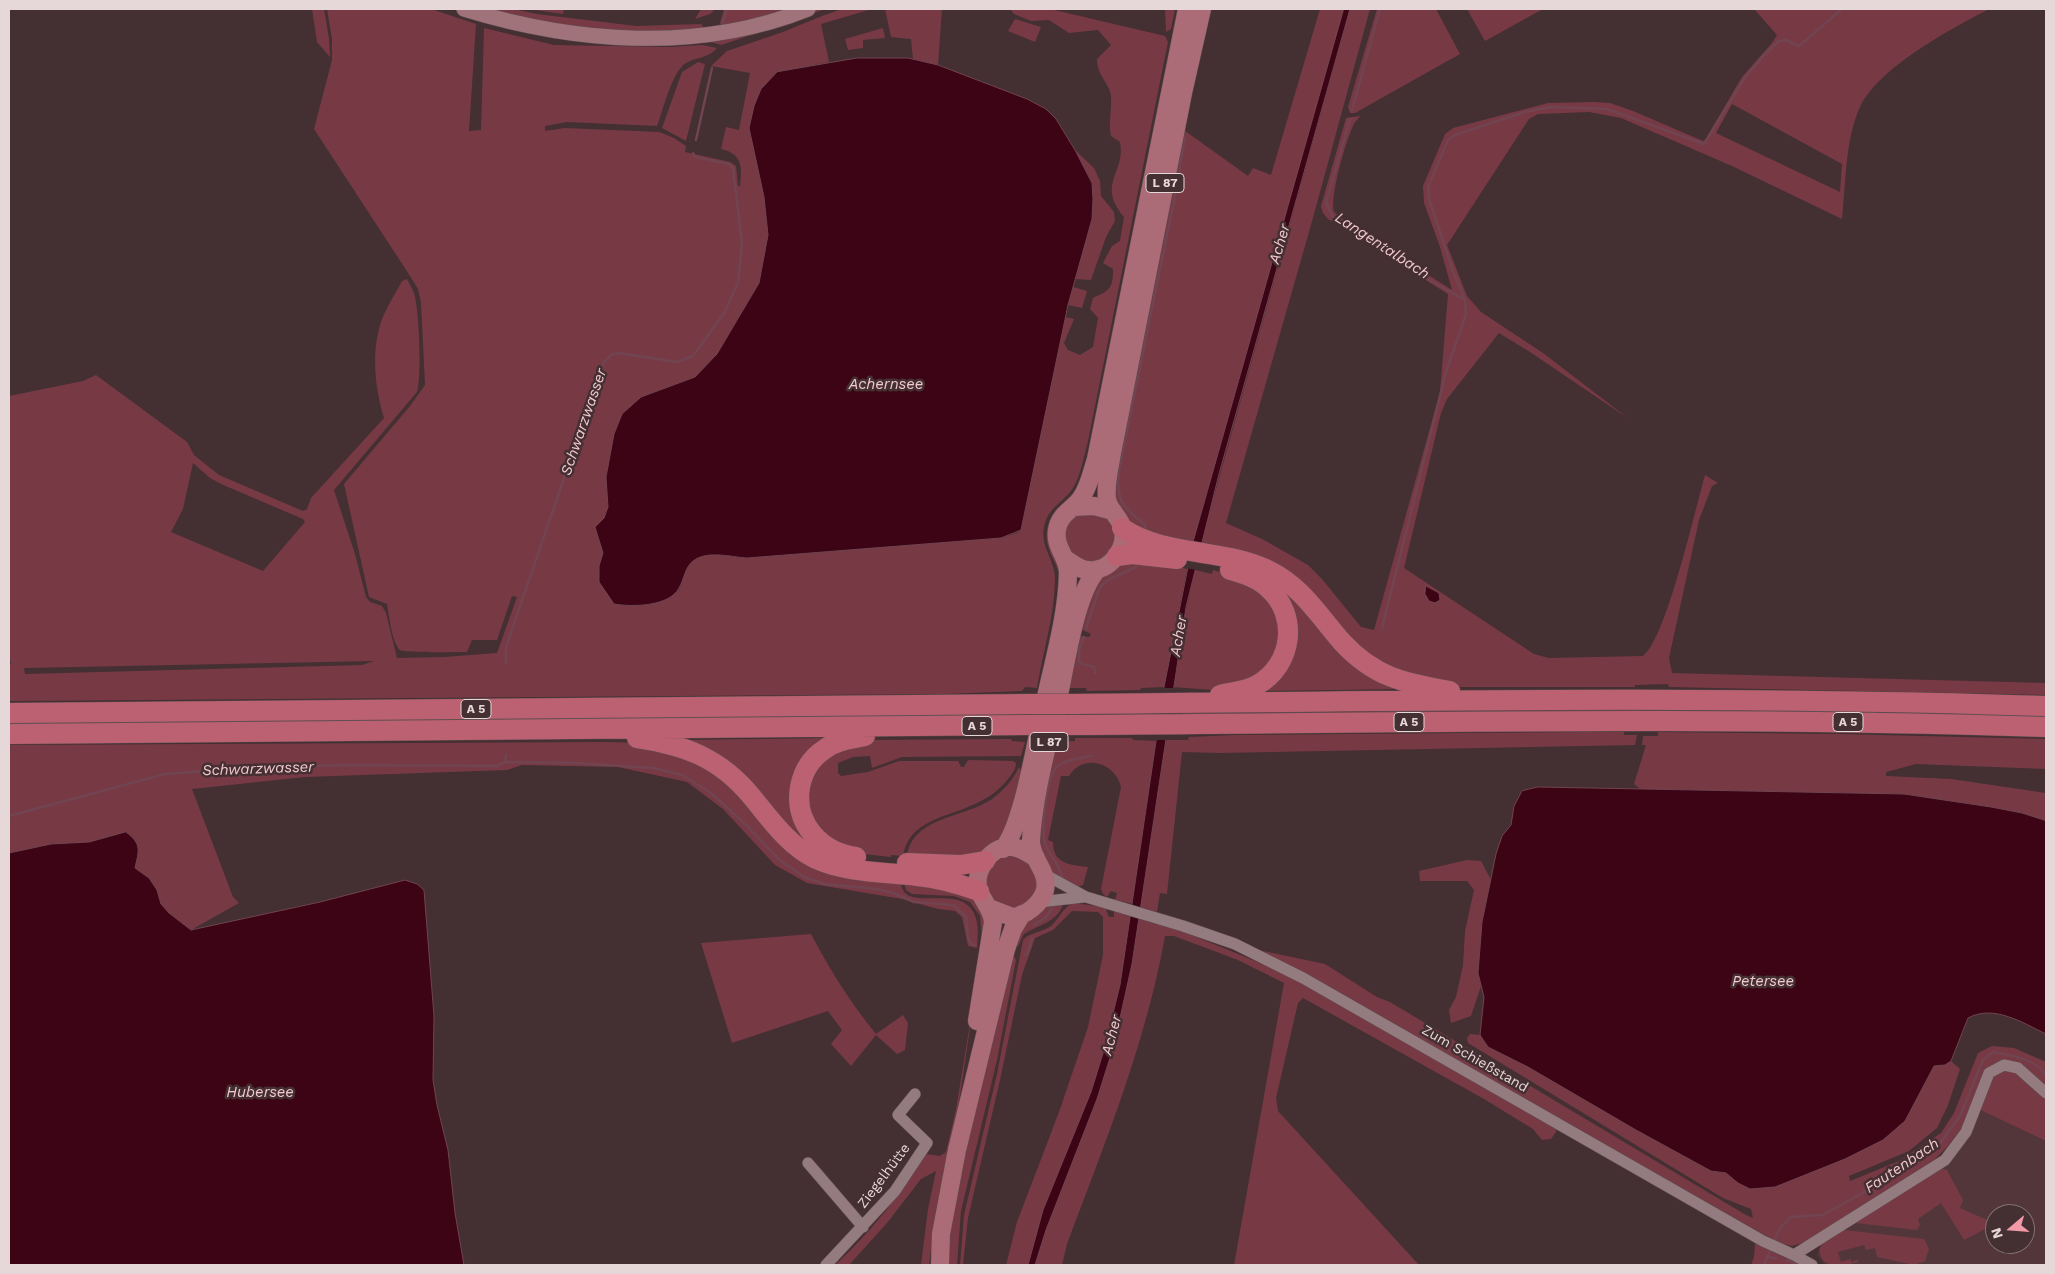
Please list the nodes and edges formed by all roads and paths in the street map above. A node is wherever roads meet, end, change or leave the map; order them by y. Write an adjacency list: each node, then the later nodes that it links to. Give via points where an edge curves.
1 (464, 9): 2 (street, via 557,31 632,39 730,32)
2 (808, 9)
3 (1186, 9): 5 (main road, L 87, via 1099,446 1086,488)
4 (1202, 9): 6 (main road, L 87, via 1112,452 1107,498)
5 (1073, 507): 6 (main road, via 1094,506); 9 (main road, via 1062,518 1056,531 1057,545)
6 (1117, 519): 7 (highway); 8 (main road, via 1123,540)
7 (1178, 554): 8 (highway); 10 (highway)
8 (1117, 556): 11 (main road)
9 (1064, 558): 11 (main road, via 1084,569); 20 (main road, L 87, via 1068,578 1058,640 1022,802)
10 (1210, 560): 12 (highway, via 1260,566 1286,580 1305,596 1350,651 1381,673 1411,685); 13 (highway, via 1270,589 1286,614 1288,643 1278,667 1258,684)
11 (1098, 569): 21 (main road, L 87, via 1087,586 1074,627 1040,782 1031,840)
12 (1498, 700): 13 (highway, A 5); 14 (highway, A 5, via 1763,700)
13 (1181, 703): 15 (highway, A 5, bridge)
14 (2046, 706)
15 (9, 713)
16 (928, 726): 17 (highway, A 5, bridge, via 1716,721); 18 (highway, A 5); 23 (highway, via 835,743 811,761 802,781 801,812 808,830 817,840 850,856)
17 (2046, 727)
18 (580, 729): 19 (highway, A 5); 23 (highway, via 669,743 701,755 734,777 782,834 817,859 842,868)
19 (9, 734)
20 (1002, 849): 21 (main road, via 1013,847); 22 (main road)
21 (1036, 858): 24 (main road)
22 (985, 861): 23 (highway); 26 (main road, via 978,879)
23 (904, 868): 26 (highway, via 951,882)
24 (1044, 874): 25 (street); 27 (main road, via 1045,887)
25 (1086, 897): 27 (street); 35 (street, Zum Schießstand, via 1235,944 1303,978)
26 (984, 899): 28 (main road, via 1012,917); 31 (main road, via 993,922)
27 (1039, 902): 28 (main road)
28 (1022, 914): 31 (main road, via 1006,949)
29 (2046, 1092): 35 (street, via 2018,1068 2004,1065 1989,1073 1966,1132 1945,1160)
30 (915, 1094): 34 (street, Ziegelhütte, via 898,1114 927,1143 895,1191)
31 (962, 1124): 33 (main road)
32 (808, 1163): 34 (street, Ziegelhütte)
33 (948, 1198): 37 (street, via 942,1209); 38 (main road, via 941,1234)
34 (864, 1227): 36 (street, Ziegelhütte)
35 (1789, 1253): 39 (street, Zum Schießstand)
36 (826, 1265)
37 (933, 1265)
38 (940, 1265)
39 (1812, 1265)

